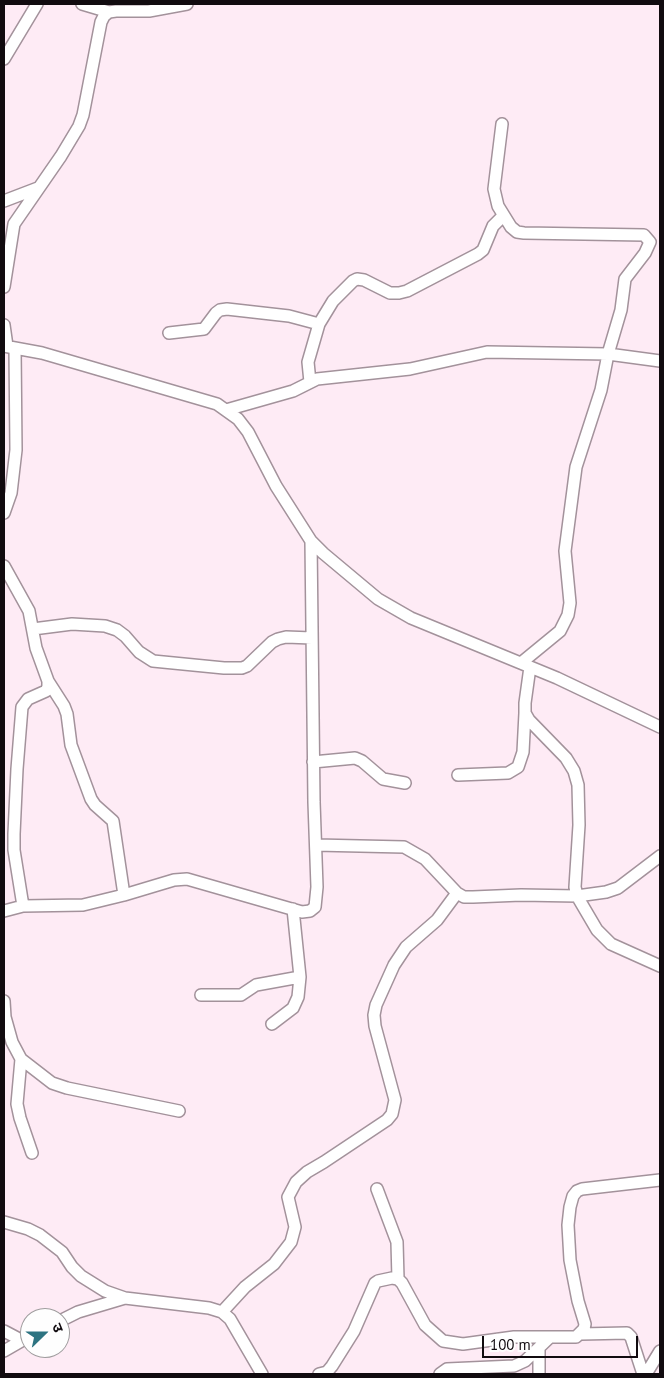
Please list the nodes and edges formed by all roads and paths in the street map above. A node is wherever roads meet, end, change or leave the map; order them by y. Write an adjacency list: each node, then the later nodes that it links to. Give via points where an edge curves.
1 (37, 4): 5 (street)
2 (82, 4): 4 (street)
3 (187, 4): 4 (street, via 149,11)
4 (109, 12): 7 (street, via 101,22 79,126)
5 (4, 59)
6 (502, 124): 9 (street, via 494,189)
7 (40, 187): 8 (street); 10 (street, via 14,224)
8 (4, 202)
9 (503, 216): 11 (street, via 493,226 483,250 478,254 399,293 390,293 357,279 333,301); 15 (street, via 517,232 638,234 648,238 648,247 625,279 621,310)
10 (4, 287)
11 (318, 324): 13 (street, via 289,316 227,309 216,313 204,329); 17 (street, via 308,362)
12 (4, 325): 14 (street)
13 (170, 333)
14 (9, 347): 18 (street, via 42,353 217,404); 19 (street, via 16,450 11,493)
15 (608, 354): 16 (street); 17 (street, via 487,352 410,369); 24 (street, via 597,403 576,468 566,551 568,615 560,630)
16 (660, 361)
17 (310, 382): 18 (street, via 293,391)
18 (226, 410): 20 (street, via 248,432 276,486)
19 (4, 513)
20 (311, 540): 23 (street); 24 (street, via 378,599 404,614)
21 (4, 566): 22 (street, via 30,611)
22 (33, 629): 23 (street, via 72,624 105,626 117,630 153,661 224,668 246,666 278,639); 25 (street, via 38,656)
23 (312, 638): 28 (street)
24 (526, 665): 26 (street); 27 (street)
25 (48, 681): 34 (street, via 67,714 71,745 91,799 113,821); 36 (street, via 46,691 28,699 22,707 16,769 14,850)
26 (525, 713): 29 (street, via 523,752 518,767 508,773); 35 (street, via 566,758 578,785)
27 (660, 727)
28 (313, 762): 30 (street, via 355,758 383,778); 31 (street)
29 (458, 775)
30 (405, 783)
31 (316, 845): 33 (street, via 404,847 425,859); 37 (street, via 315,907 302,912)
32 (660, 856): 35 (street, via 618,888)
33 (457, 893): 35 (street, via 473,897); 52 (street, via 437,920 406,947 376,1005 376,1026 395,1100 392,1114 296,1182 288,1196 295,1227 291,1242 274,1264 245,1287)
34 (124, 895): 36 (street, via 83,905); 37 (street, via 187,879)
35 (577, 896): 39 (street, via 598,930 611,944)
36 (23, 906): 38 (street)
37 (293, 909): 40 (street)
38 (4, 912)
39 (660, 966)
40 (300, 977): 41 (street, via 256,985 241,996); 43 (street, via 296,1003)
41 (201, 995)
42 (4, 1001): 44 (street, via 5,1017)
43 (272, 1024)
44 (20, 1059): 45 (street, via 52,1083 67,1088); 46 (street, via 17,1104)
45 (179, 1111)
46 (32, 1153)
47 (660, 1180): 55 (street, via 582,1189 573,1196 568,1225 570,1260 584,1320)
48 (377, 1189): 50 (street, via 397,1242)
49 (4, 1222): 51 (street, via 40,1235 62,1252 81,1276 105,1292)
50 (398, 1279): 57 (street, via 408,1292 418,1316 443,1341 463,1344 514,1337); 63 (street, via 375,1284 354,1331 332,1366)
51 (125, 1298): 52 (street); 53 (street)
52 (222, 1312): 62 (street, via 230,1319)
53 (70, 1316)
54 (4, 1330): 56 (street)
55 (580, 1334): 57 (street, via 570,1338); 66 (street, via 627,1333)
56 (20, 1336)
57 (549, 1338): 59 (street)
58 (20, 1341): 60 (street)
59 (539, 1348): 64 (street, via 514,1366 447,1369); 65 (street)
60 (4, 1351)
61 (660, 1351): 66 (street)
62 (262, 1374)
63 (320, 1374)
64 (440, 1374)
65 (539, 1374)
66 (644, 1374)

